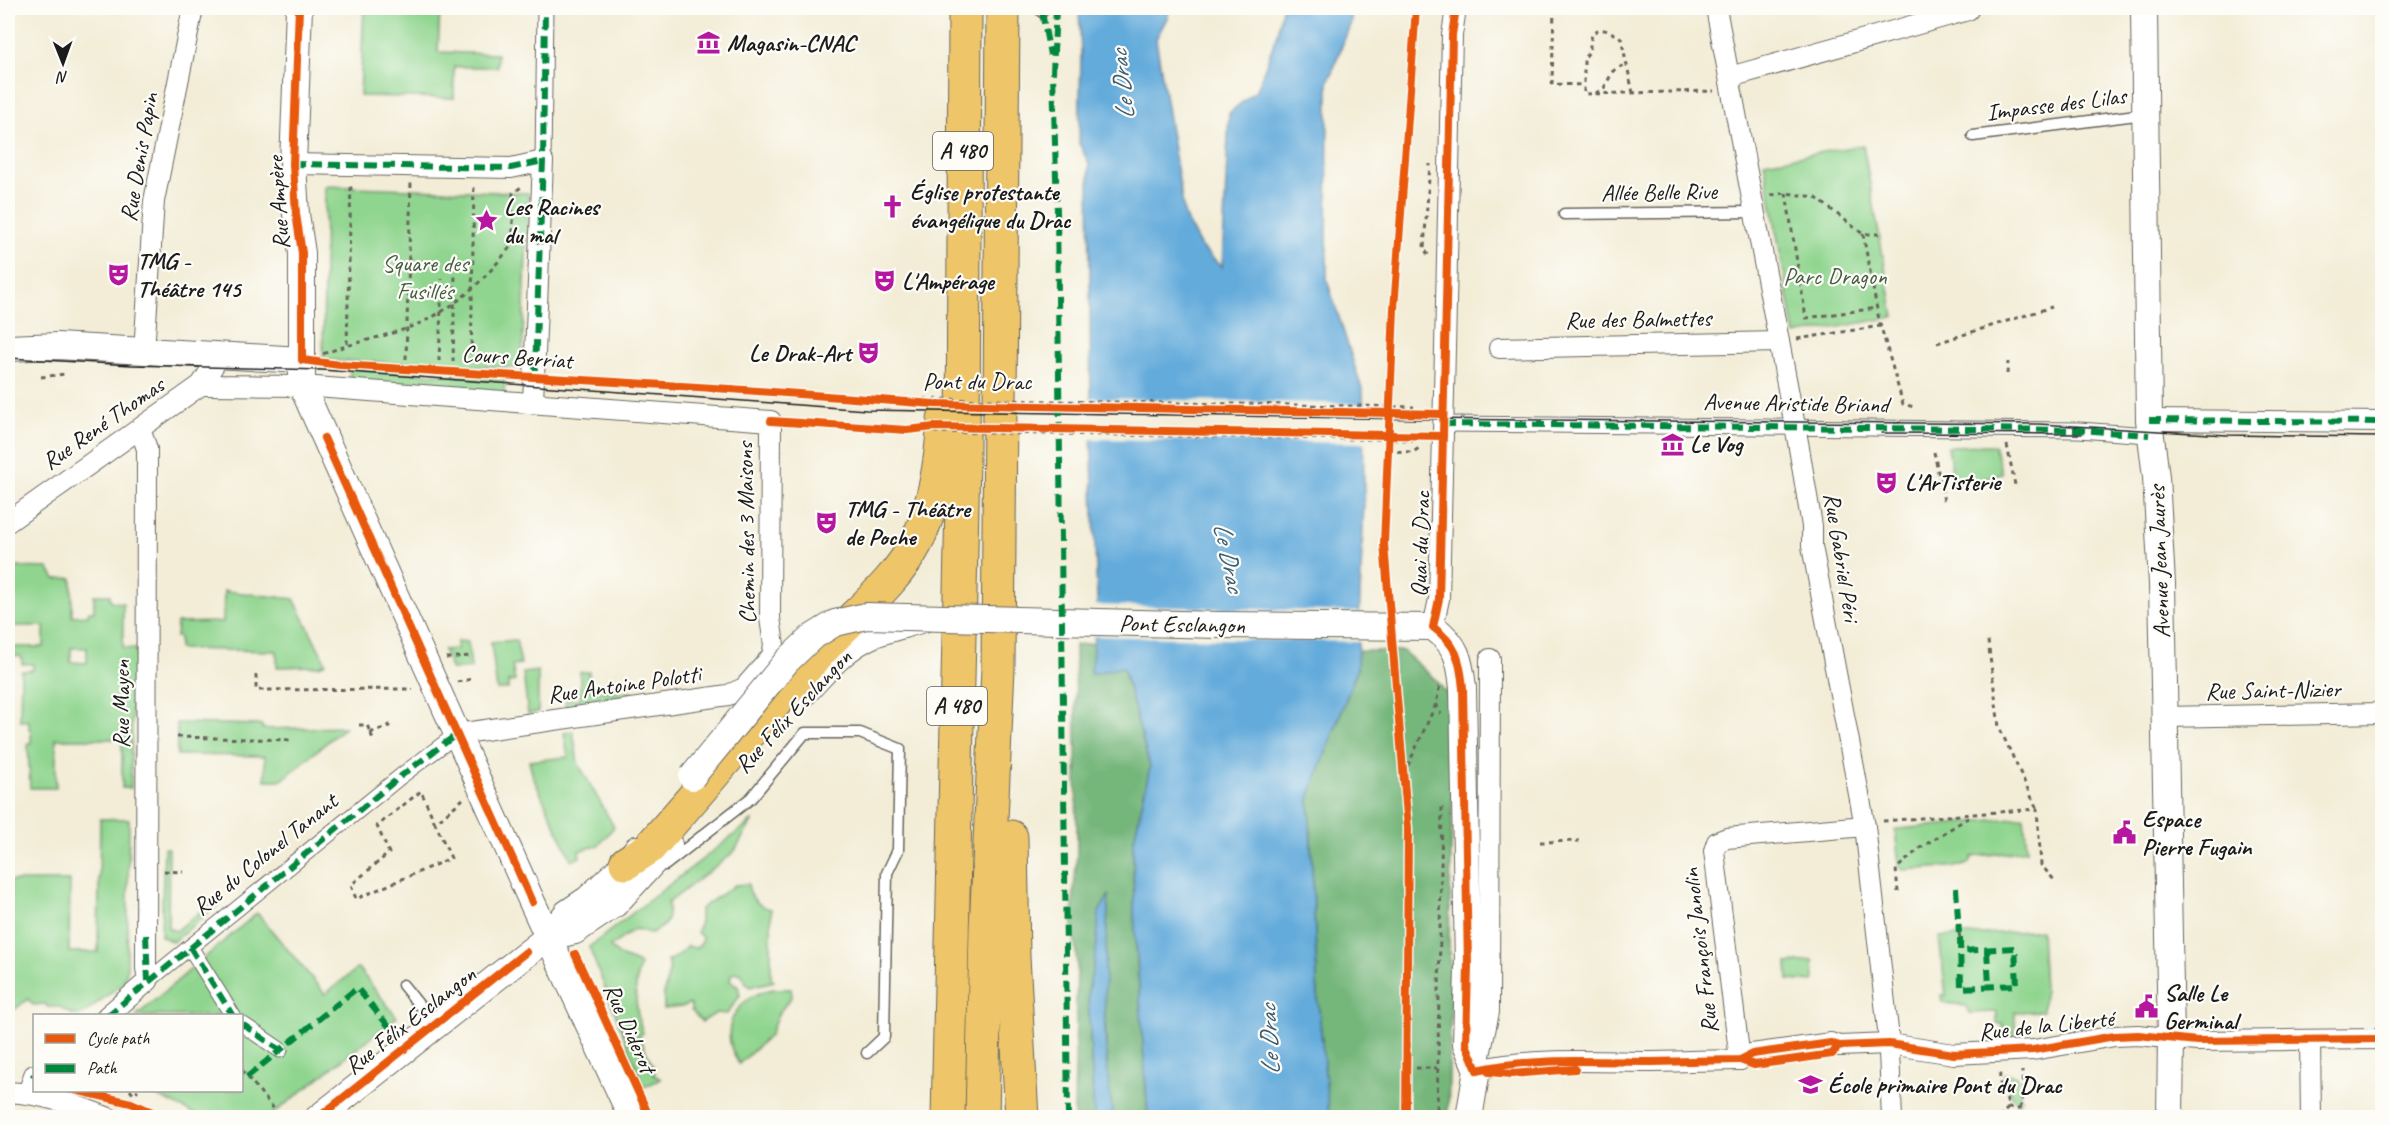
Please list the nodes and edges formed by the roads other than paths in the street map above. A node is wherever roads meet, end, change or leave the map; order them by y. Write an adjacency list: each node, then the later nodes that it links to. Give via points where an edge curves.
1 (193, 8): 21 (street, Rue Denis Papin, via 154,201)
2 (299, 8): 14 (street, Rue Ampère)
3 (545, 8): 13 (street)
4 (965, 8): 17 (highway, A 480)
5 (1003, 8): 38 (highway, A 480)
6 (1456, 8): 29 (street, Quai du Drac, via 1452,35)
7 (1716, 8): 10 (street, Rue Gabriel Péri)
8 (1968, 8): 10 (street)
9 (2144, 8): 11 (street, Avenue Jean Jaurès)
10 (1731, 84): 15 (street, Rue Gabriel Péri)
11 (2144, 114): 12 (lane, Impasse des Lilas); 31 (street, Avenue Jean Jaurès)
12 (1973, 136)
13 (543, 161): 14 (street, via 511,168); 26 (street, Cours Berriat)
14 (293, 164): 23 (street, Rue Ampère)
15 (1753, 205): 16 (lane, Allée Belle Rive); 18 (street, Rue Gabriel Péri)
16 (1564, 214)
17 (962, 294): 43 (highway, via 947,356 939,477 927,519 914,545 900,567 649,848); 67 (highway, A 480, via 963,472)
18 (1779, 342): 20 (street, Rue des Balmettes); 30 (street, Rue Gabriel Péri)
19 (8, 348): 21 (street, via 57,346)
20 (1499, 348)
21 (144, 352): 22 (street)
22 (219, 357): 23 (street); 24 (street, Rue René Thomas)
23 (313, 357): 25 (street, Rue Ampère)
24 (201, 385): 25 (street, Cours Berriat); 32 (street, Rue René Thomas)
25 (302, 386): 26 (street, Cours Berriat); 41 (street)
26 (533, 402): 27 (street, Cours Berriat)
27 (771, 421): 36 (street, Chemin des 3 Maisons, via 770,618)
28 (2382, 422): 31 (street, Avenue Aristide Briand)
29 (1443, 425): 30 (street, Avenue Aristide Briand); 35 (street, Quai du Drac, via 1438,599)
30 (1796, 428): 31 (street, Avenue Aristide Briand); 42 (street, Rue Gabriel Péri, via 1812,546)
31 (2149, 428): 40 (street, Avenue Jean Jaurès, via 2162,584)
32 (140, 429): 33 (street, Rue René Thomas); 47 (street, Rue Mayen, via 147,449)
33 (8, 522)
34 (932, 617): 35 (street, Pont Esclangon, bridge); 43 (street, Rue Félix Esclangon, bridge, via 866,616 834,622 812,638 787,661); 44 (street, Rue Félix Esclangon, bridge, via 873,635 837,658)
35 (1433, 627): 60 (street, Quai du Drac, via 1448,639 1461,665 1466,1044)
36 (774, 645): 41 (street, Rue Antoine Polotti, via 772,656 744,688 728,695)
37 (1490, 659): 60 (street, via 1489,1012)
38 (998, 668): 68 (highway, A 480); 69 (highway, via 1009,746 1013,957)
39 (2382, 713): 40 (street, Rue Saint-Nizier)
40 (2164, 717): 53 (street, Avenue Jean Jaurès)
41 (457, 734): 45 (street); 46 (street, Rue du Colonel Tanant)
42 (1864, 822): 56 (street, Rue Gabriel Péri); 59 (street, Rue François Janolin, via 1717,842 1714,851)
43 (626, 863): 45 (street, Rue Félix Esclangon, via 567,913)
44 (617, 902): 45 (street, Rue Félix Esclangon, via 575,931); 58 (lane, via 751,798 805,733 860,733 900,749 898,850 887,873 884,1037)
45 (548, 937): 52 (street, Rue Félix Esclangon); 66 (street)
46 (190, 947): 47 (street, Rue du Colonel Tanant); 50 (street)
47 (148, 981): 49 (street, Rue du Colonel Tanant)
48 (403, 985): 52 (lane)
49 (109, 1014)
50 (232, 1014)
51 (243, 1025): 57 (street)
52 (436, 1025): 65 (street, Rue Félix Esclangon)
53 (2171, 1037): 55 (street, Rue de la Liberté, via 2196,1041); 56 (street, Rue de la Liberté, via 2115,1036 2051,1048 1954,1054); 72 (street, Avenue Jean Jaurès)
54 (2382, 1039): 55 (street, Rue de la Liberté)
55 (2310, 1040): 73 (street)
56 (1889, 1044): 59 (street, Rue de la Liberté, via 1839,1047 1831,1043 1752,1054); 71 (street, Rue Gabriel Péri)
57 (280, 1050)
58 (867, 1053)
59 (1740, 1060): 60 (street, Rue de la Liberté, via 1645,1062 1512,1074)
60 (1477, 1070): 70 (street)
61 (31, 1084): 62 (street)
62 (8, 1092)
63 (48, 1092): 64 (street)
64 (109, 1118)
65 (318, 1118)
66 (632, 1118)
67 (948, 1118)
68 (982, 1118)
69 (1022, 1118)
70 (1469, 1118)
71 (1892, 1118)
72 (2170, 1118)
73 (2311, 1118)

